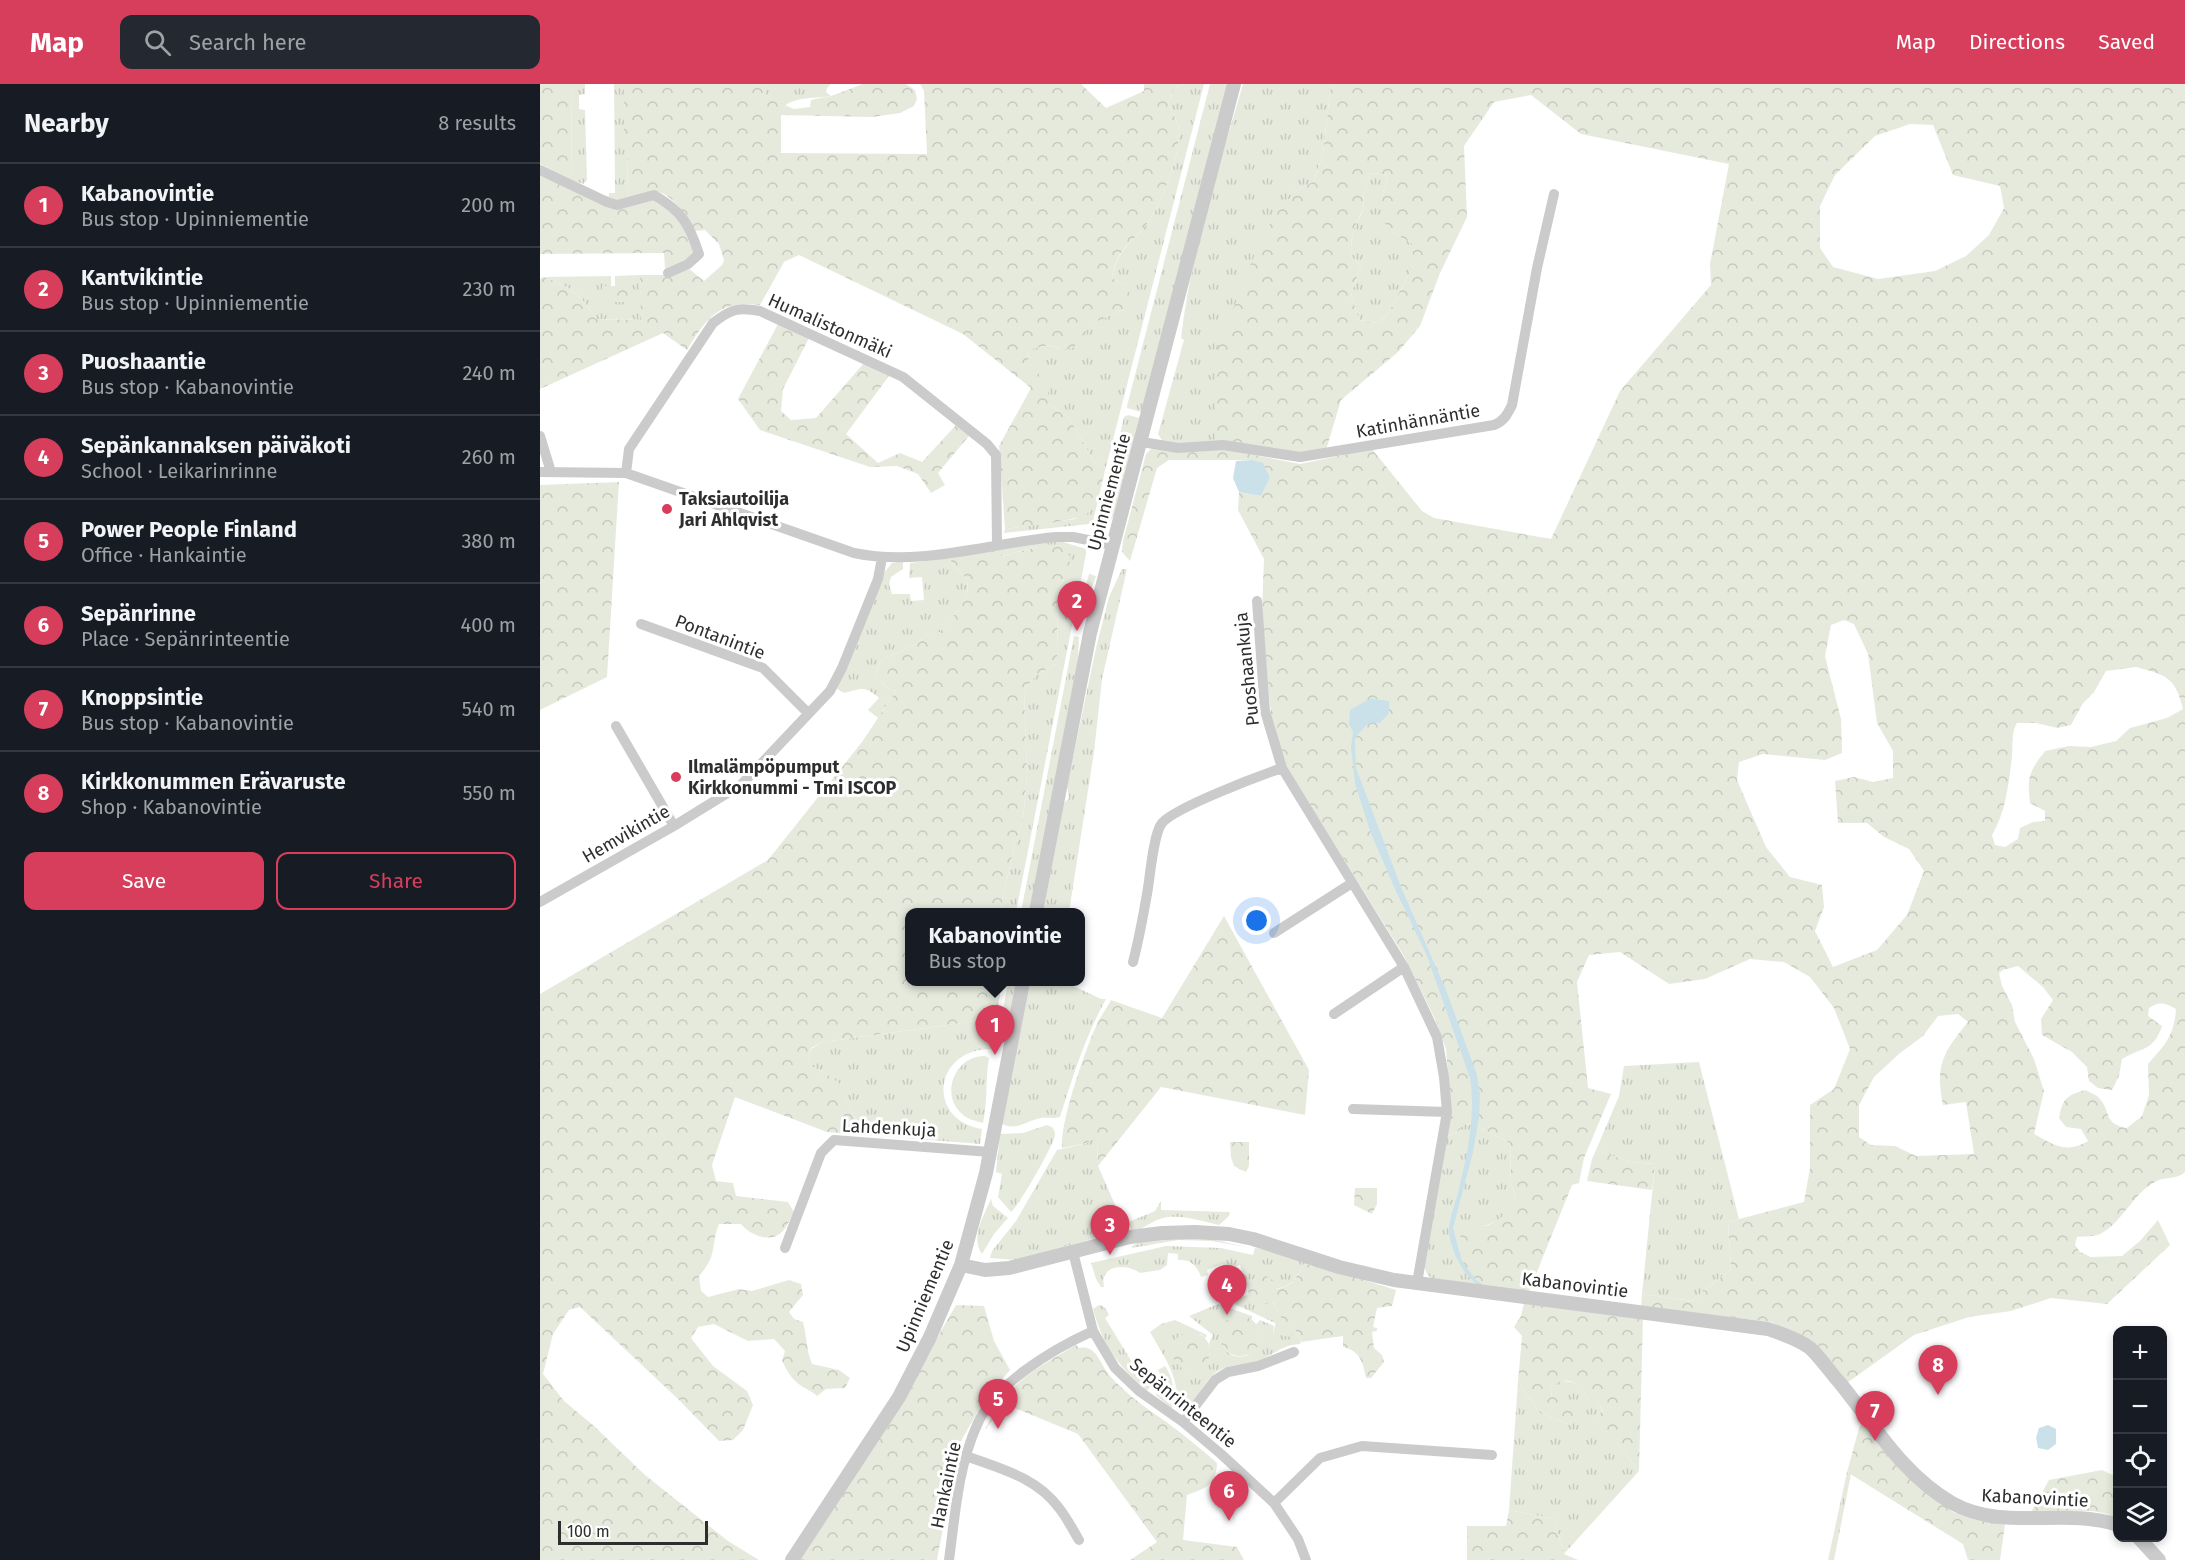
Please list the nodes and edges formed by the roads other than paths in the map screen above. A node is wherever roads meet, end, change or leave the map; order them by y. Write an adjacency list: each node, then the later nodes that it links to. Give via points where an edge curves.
1 (1234, 84): 6 (street, Upinniementie)
2 (540, 170): 4 (street, via 617,205 654,195 675,209 687,222 699,254)
3 (1554, 194): 6 (street, Katinhännäntie, via 1512,405 1500,422 1300,457 1223,445 1178,448)
4 (668, 273)
5 (540, 436): 7 (street)
6 (1142, 442): 10 (street, Upinniementie)
7 (546, 472): 8 (street)
8 (626, 473): 9 (street, Humalistonmäki, via 629,449 713,323 728,312 750,309 903,377 987,444 996,455); 11 (street, via 847,550)
9 (996, 544): 10 (street, via 1073,537); 11 (street, via 918,557)
10 (1113, 545): 20 (street, Upinniementie, via 1090,633)
11 (882, 558): 14 (street, Hemvikintie, via 878,579 842,668 830,691)
12 (1257, 601): 16 (street, Puoshaankuja, via 1265,711)
13 (641, 624): 14 (street, Pontanintie, via 763,668)
14 (808, 712): 17 (street, Hemvikintie, via 742,784)
15 (616, 726): 17 (street)
16 (1282, 768): 18 (street, Puoshaankuja); 22 (street, via 1178,811 1162,822)
17 (674, 825): 19 (street, Hemvikintie)
18 (1352, 883): 21 (street); 23 (street, Puoshaankuja)
19 (540, 902)
20 (1037, 908)
21 (1274, 933)
22 (1133, 962)
23 (1404, 967): 25 (street); 27 (street, Puoshaankuja, via 1437,1037)
24 (1022, 986): 28 (street, Upinniementie)
25 (1334, 1014)
26 (1353, 1109): 27 (street)
27 (1447, 1112): 32 (street, Puoshaankuja)
28 (991, 1148): 29 (street, Lahdenkuja, via 834,1140 821,1153); 31 (street, Upinniementie)
29 (785, 1248)
30 (1073, 1252): 31 (street, Kabanovintie, via 992,1270); 32 (street, Kabanovintie, via 1162,1233 1228,1234 1378,1277); 33 (street, Sepänrinteentie)
31 (961, 1265): 42 (street, Upinniementie, via 899,1397)
32 (1417, 1284): 39 (street, Kabanovintie, via 1768,1329 1809,1348 1910,1471 1952,1503 1977,1515 2093,1518)
33 (1093, 1331): 35 (street, Sepänrinteentie, via 1115,1368 1139,1391); 37 (street, Hankaintie, via 1046,1356 994,1399 977,1424)
34 (1294, 1352): 35 (street, via 1258,1366 1227,1372 1215,1380)
35 (1183, 1422): 38 (street, Sepänrinteentie)
36 (1492, 1455): 38 (street, via 1362,1446 1320,1458)
37 (966, 1456): 40 (street, via 1019,1474 1044,1491); 43 (street, Hankaintie)
38 (1274, 1503): 44 (street, Sepänrinteentie, via 1298,1539)
39 (2113, 1524)
40 (1079, 1540)
41 (2143, 1542): 45 (street)
42 (792, 1560)
43 (949, 1560)
44 (1306, 1560)
45 (2159, 1560)

